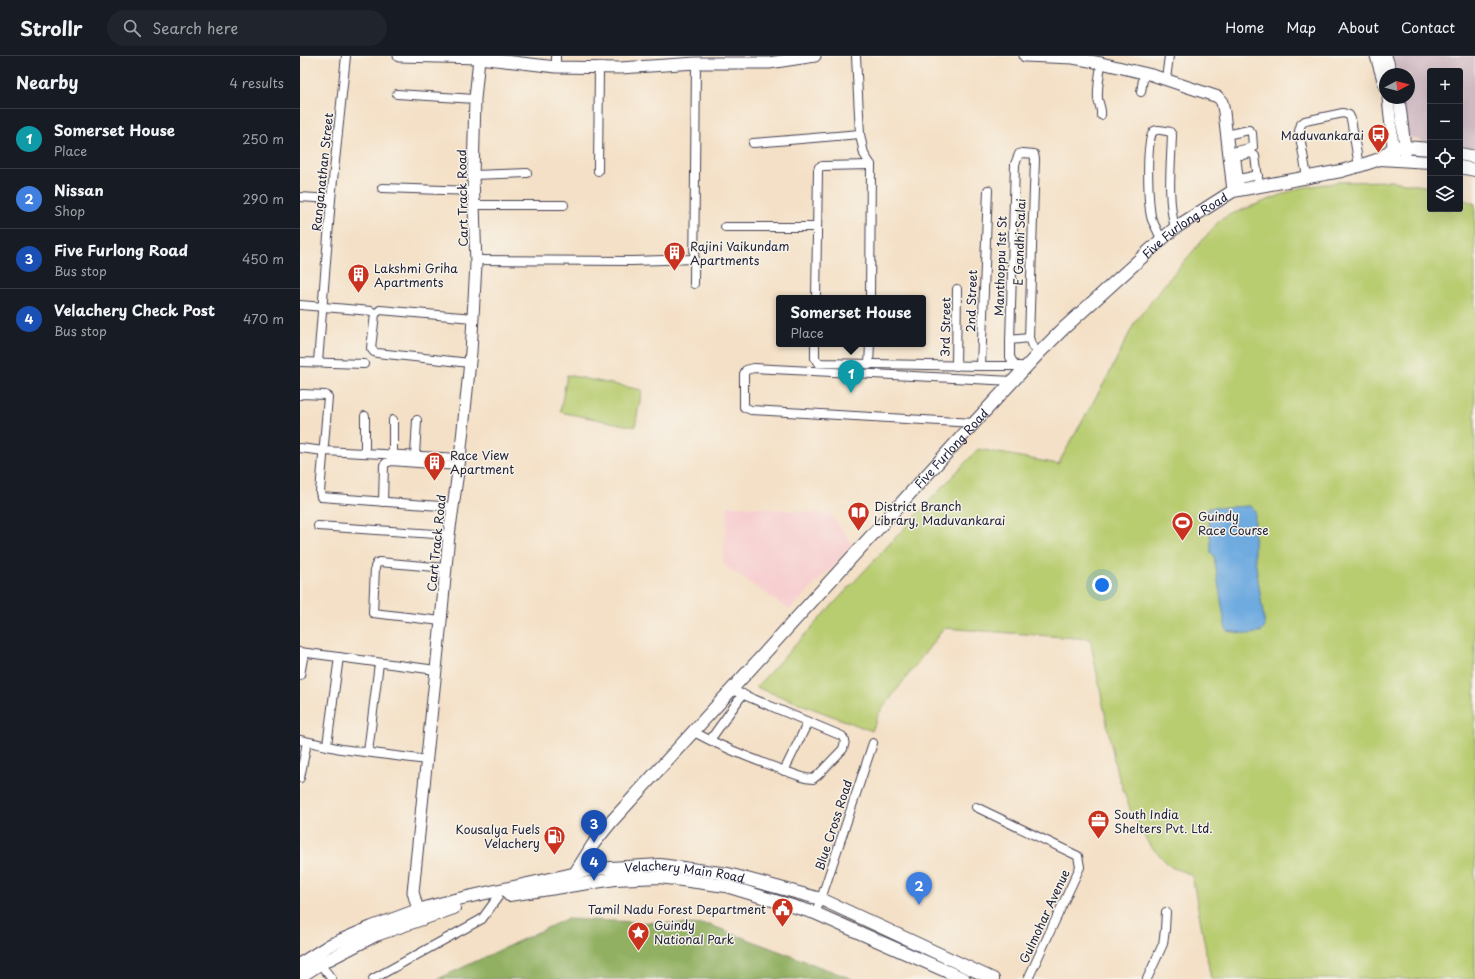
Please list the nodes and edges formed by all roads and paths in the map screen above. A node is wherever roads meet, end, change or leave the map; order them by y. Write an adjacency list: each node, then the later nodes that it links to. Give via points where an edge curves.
1 (346, 56): 53 (street, Ranganathan Street)
2 (399, 56): 8 (street)
3 (815, 56): 10 (street)
4 (856, 56): 27 (street)
5 (1025, 56): 14 (street, via 1073,58)
6 (1169, 56): 20 (street)
7 (1384, 56): 16 (street); 17 (street); 18 (street)
8 (484, 58): 11 (street); 23 (street, Cart Track Road)
9 (727, 60): 10 (street); 13 (street)
10 (769, 60)
11 (556, 61): 15 (street)
12 (672, 61): 13 (street); 15 (street, via 620,68)
13 (696, 63): 60 (street)
14 (1101, 63): 19 (street); 26 (street, via 1098,88)
15 (599, 68): 43 (street)
16 (1384, 68)
17 (1385, 68)
18 (1390, 68)
19 (1144, 73): 20 (street); 21 (street)
20 (1166, 80): 28 (street, via 1218,97 1222,102)
21 (1141, 92)
22 (397, 94): 23 (street)
23 (475, 99): 45 (street, Cart Track Road)
24 (1389, 104): 30 (street)
25 (1399, 104): 30 (street)
26 (1101, 115)
27 (860, 134): 29 (street); 39 (street, via 864,154)
28 (1226, 135): 32 (street); 32 (street, via 1249,130 1252,133 1253,147)
29 (753, 143)
30 (1400, 147): 31 (main road); 35 (main road, Five Furlong Road); 36 (street)
31 (1427, 149)
32 (1231, 155): 47 (street, via 1254,154); 48 (street)
33 (1463, 155): 34 (main road)
34 (1475, 158)
35 (1380, 159): 36 (main road, Five Furlong Road); 40 (main road, Five Furlong Road)
36 (1400, 160): 37 (main road, Five Furlong Road)
37 (1427, 162)
38 (1015, 164): 70 (street, E Gandhi Salai, via 1019,154 1034,154); 71 (street, Manthoppu 1st St)
39 (871, 165): 57 (street, via 820,167); 65 (street)
40 (1360, 166): 46 (main road, Five Furlong Road); 46 (street, via 1349,115 1344,113 1304,121 1300,124 1299,131)
41 (1463, 167): 42 (main road)
42 (1475, 170)
43 (598, 171)
44 (527, 172): 45 (street)
45 (473, 175): 51 (street, Cart Track Road)
46 (1307, 177): 47 (main road, Five Furlong Road)
47 (1259, 180): 48 (main road, Five Furlong Road)
48 (1237, 186): 58 (main road, Five Furlong Road)
49 (382, 188): 51 (street)
50 (988, 190): 81 (street, 2nd Street)
51 (474, 191): 55 (street, Cart Track Road)
52 (300, 197): 53 (street)
53 (331, 199): 67 (street, Ranganathan Street)
54 (564, 204): 55 (street)
55 (474, 205): 61 (street, Cart Track Road)
56 (725, 227): 57 (street)
57 (817, 227): 64 (street)
58 (1175, 228): 59 (main road, Five Furlong Road); 59 (street, via 1169,168 1172,135 1170,132 1156,130 1151,135 1149,145 1149,200 1152,220)
59 (1161, 240): 74 (main road, Five Furlong Road)
60 (695, 259): 61 (street); 62 (street)
61 (476, 260): 69 (street, Cart Track Road)
62 (694, 284)
63 (957, 289): 80 (street, 3rd Street)
64 (816, 295)
65 (870, 295)
66 (300, 304): 67 (street)
67 (322, 306): 68 (street); 76 (street, Ranganathan Street)
68 (371, 311)
69 (473, 318): 77 (street, Cart Track Road); 77 (street, via 380,310 375,314 371,348 374,352)
70 (1028, 338): 71 (street); 74 (street)
71 (1010, 340): 82 (street, Manthoppu 1st St, via 1010,357)
72 (815, 347): 79 (street, via 815,358 818,363)
73 (870, 347): 79 (street)
74 (1039, 353): 82 (main road, Five Furlong Road)
75 (300, 362): 76 (street)
76 (318, 362): 78 (street)
77 (470, 363): 94 (street, Cart Track Road)
78 (364, 364)
79 (869, 365): 80 (street)
80 (956, 366): 81 (street)
81 (981, 366): 82 (street)
82 (1021, 366): 83 (main road, Five Furlong Road)
83 (1013, 381): 88 (main road, Five Furlong Road); 88 (street, via 754,368 746,370 744,374 744,407 751,410)
84 (300, 396): 90 (street, via 302,394 328,397)
85 (365, 416): 91 (street)
86 (393, 420): 92 (street)
87 (417, 420): 93 (street)
88 (974, 423): 106 (main road, Five Furlong Road)
89 (300, 448): 90 (street)
90 (324, 451): 91 (street); 95 (street, via 321,497)
91 (365, 453): 92 (street)
92 (393, 455): 93 (street)
93 (415, 456): 94 (street)
94 (459, 462): 95 (street, via 388,462 384,465); 96 (street, Cart Track Road)
95 (383, 502): 96 (street)
96 (453, 507): 98 (street, Cart Track Road)
97 (318, 526): 98 (street)
98 (449, 535): 99 (street, Cart Track Road)
99 (446, 568): 100 (street, Cart Track Road); 100 (street, via 379,562 375,567 373,613)
100 (442, 621): 104 (street, Cart Track Road)
101 (302, 652): 102 (street); 105 (street)
102 (339, 657): 103 (street); 112 (street)
103 (379, 662): 104 (street); 113 (street)
104 (436, 670): 114 (street, Cart Track Road)
105 (300, 675)
106 (737, 692): 107 (street); 108 (main road, Five Furlong Road); 109 (street)
107 (808, 722): 115 (street); 115 (street, via 842,736 845,741 843,749 813,779)
108 (694, 732): 109 (street); 118 (main road, Five Furlong Road, via 598,838)
109 (710, 740): 115 (street)
110 (303, 741): 112 (street); 116 (street)
111 (873, 743): 121 (street, Blue Cross Road)
112 (326, 745): 113 (street)
113 (368, 752): 114 (street)
114 (426, 760): 122 (street, Cart Track Road, via 413,892)
115 (784, 771)
116 (300, 778)
117 (976, 807): 132 (street, Gulmohar Avenue, via 1078,856 1080,868)
118 (576, 874): 119 (main road, Five Furlong Road); 121 (main road, Velachery Main Road, via 594,868 660,865 728,874); 122 (main road, Velachery Main Road)
119 (567, 886): 120 (main road, Velachery Main Road); 124 (main road, Velachery Main Road, via 615,879 660,877 726,886)
120 (498, 897): 126 (main road, Velachery Main Road, via 376,935); 129 (street, via 482,919)
121 (821, 900): 124 (street, Blue Cross Road); 131 (main road, Velachery Main Road)
122 (418, 910): 125 (main road, Velachery Main Road, via 330,945)
123 (1166, 912): 133 (street, via 1163,944)
124 (815, 913): 130 (main road, Velachery Main Road)
125 (300, 964)
126 (320, 964): 127 (main road, Velachery Main Road); 128 (street)
127 (300, 977)
128 (332, 979)
129 (374, 979)
130 (964, 979)
131 (993, 979)
132 (1028, 979)
133 (1147, 979)

